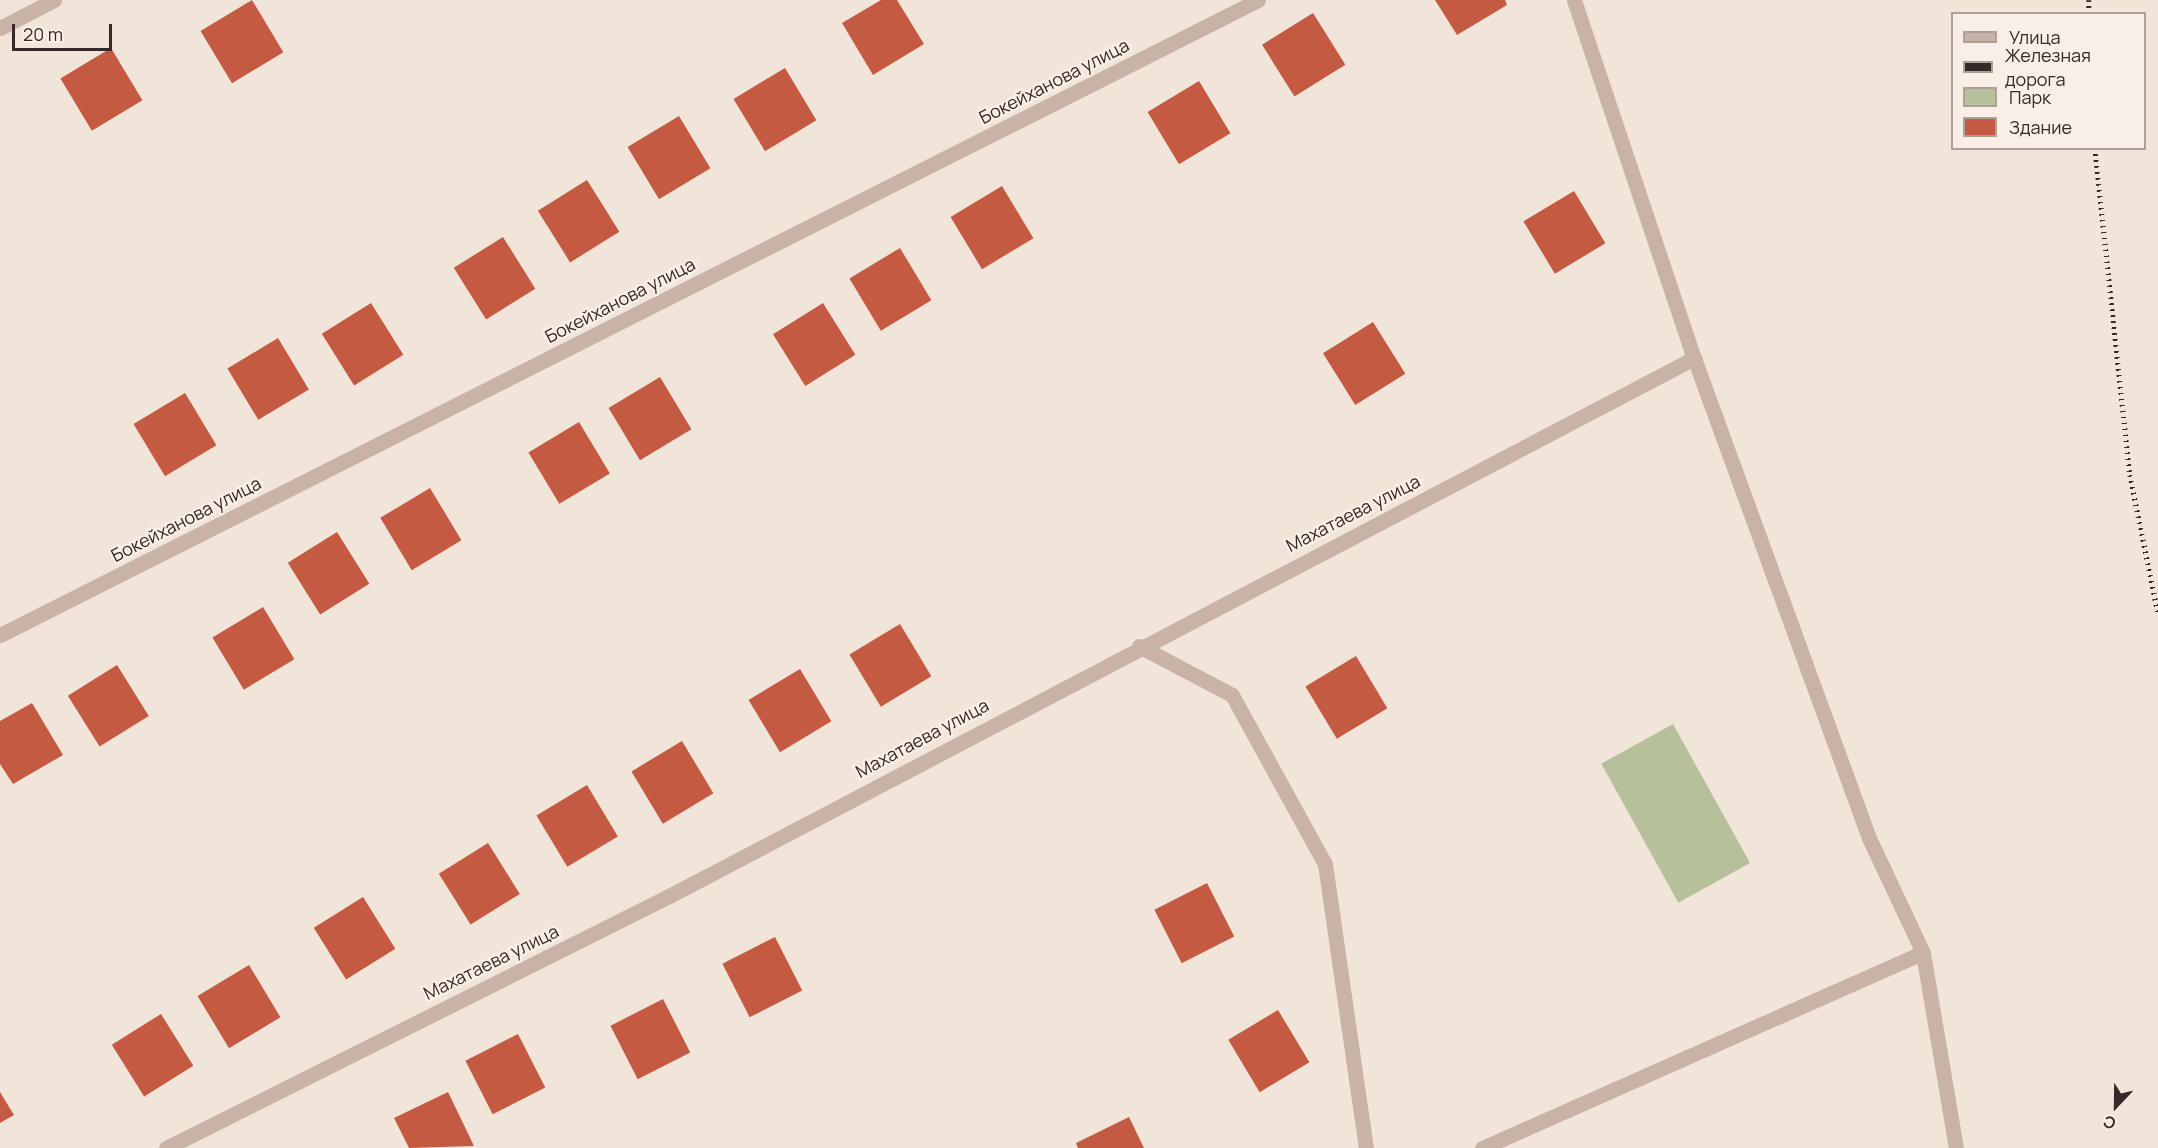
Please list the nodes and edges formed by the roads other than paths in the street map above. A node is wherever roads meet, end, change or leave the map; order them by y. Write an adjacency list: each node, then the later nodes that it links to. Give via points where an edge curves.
1 (54, 0): 4 (street)
2 (1258, 0): 6 (street, Бокейханова улица)
3 (1574, 0): 5 (street)
4 (0, 28)
5 (1694, 358): 7 (street, Махатаева улица); 8 (street, via 1869,838)
6 (0, 635)
7 (1139, 646): 9 (street, Махатаева улица, via 669,896); 10 (street, via 1232,695 1325,864)
8 (1923, 953): 11 (street); 12 (street)
9 (166, 1148)
10 (1366, 1148)
11 (1482, 1148)
12 (1956, 1148)

